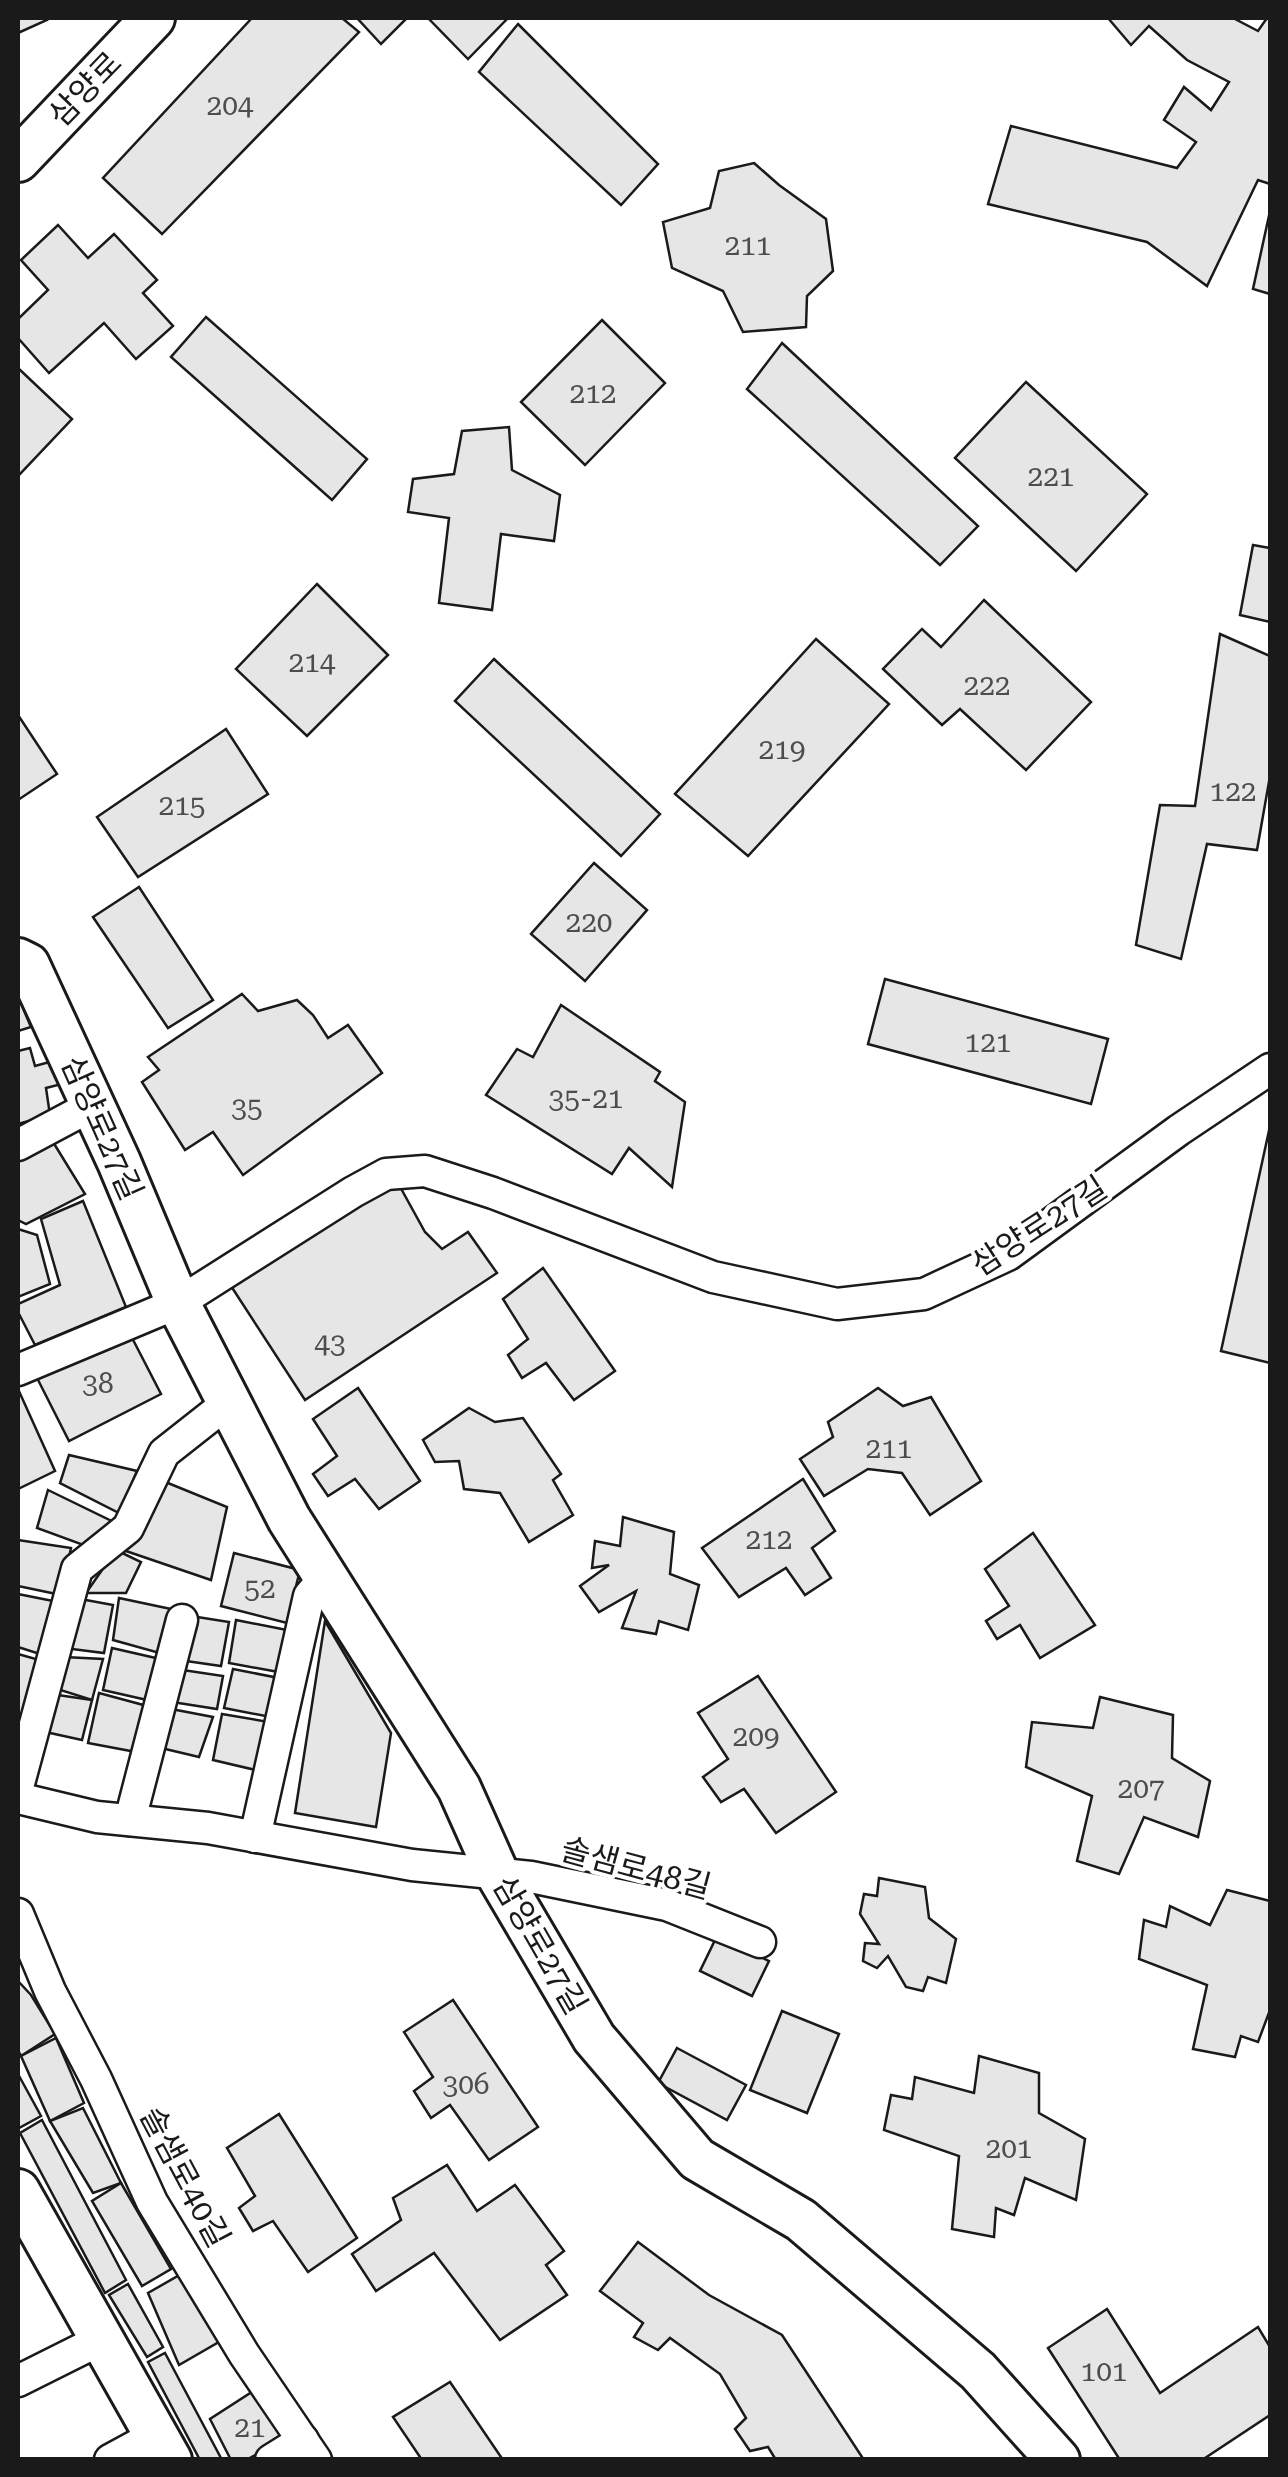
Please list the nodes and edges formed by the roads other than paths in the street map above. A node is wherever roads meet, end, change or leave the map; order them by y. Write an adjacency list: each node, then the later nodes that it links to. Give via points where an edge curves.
1 (153, 18): 2 (street, 삼양로)
2 (18, 160)
3 (18, 960): 5 (street, 삼양로27길, via 28,964)
4 (1270, 1068): 7 (street, 삼양로27길, via 1008,1254 924,1294 837,1304 713,1277 426,1172 386,1174)
5 (93, 1105): 6 (street); 7 (street, 삼양로27길)
6 (18, 1145)
7 (178, 1303): 8 (street); 9 (street, 삼양로27길)
8 (18, 1370)
9 (230, 1401): 10 (street, 삼양로27길); 12 (street, via 164,1453 128,1528 77,1569)
10 (326, 1577): 15 (street, via 309,1596); 16 (street, 삼양로27길, via 459,1788)
11 (182, 1620): 14 (street)
12 (18, 1787)
13 (18, 1798): 14 (street, 솔샘로48길)
14 (130, 1820): 15 (street, 솔샘로48길)
15 (255, 1837): 16 (street, 솔샘로48길)
16 (497, 1874): 18 (street, 솔샘로48길, via 667,1905); 26 (street, 삼양로27길, via 594,2038 697,2159 801,2220 978,2371)
17 (18, 1914): 23 (street, 솔샘로40길, via 152,2202)
18 (760, 1942)
19 (18, 2190): 20 (street)
20 (102, 2339): 21 (street); 22 (street)
21 (18, 2381)
22 (163, 2447): 24 (street)
23 (309, 2450): 25 (street)
24 (110, 2460)
25 (272, 2460)
26 (1058, 2460)

